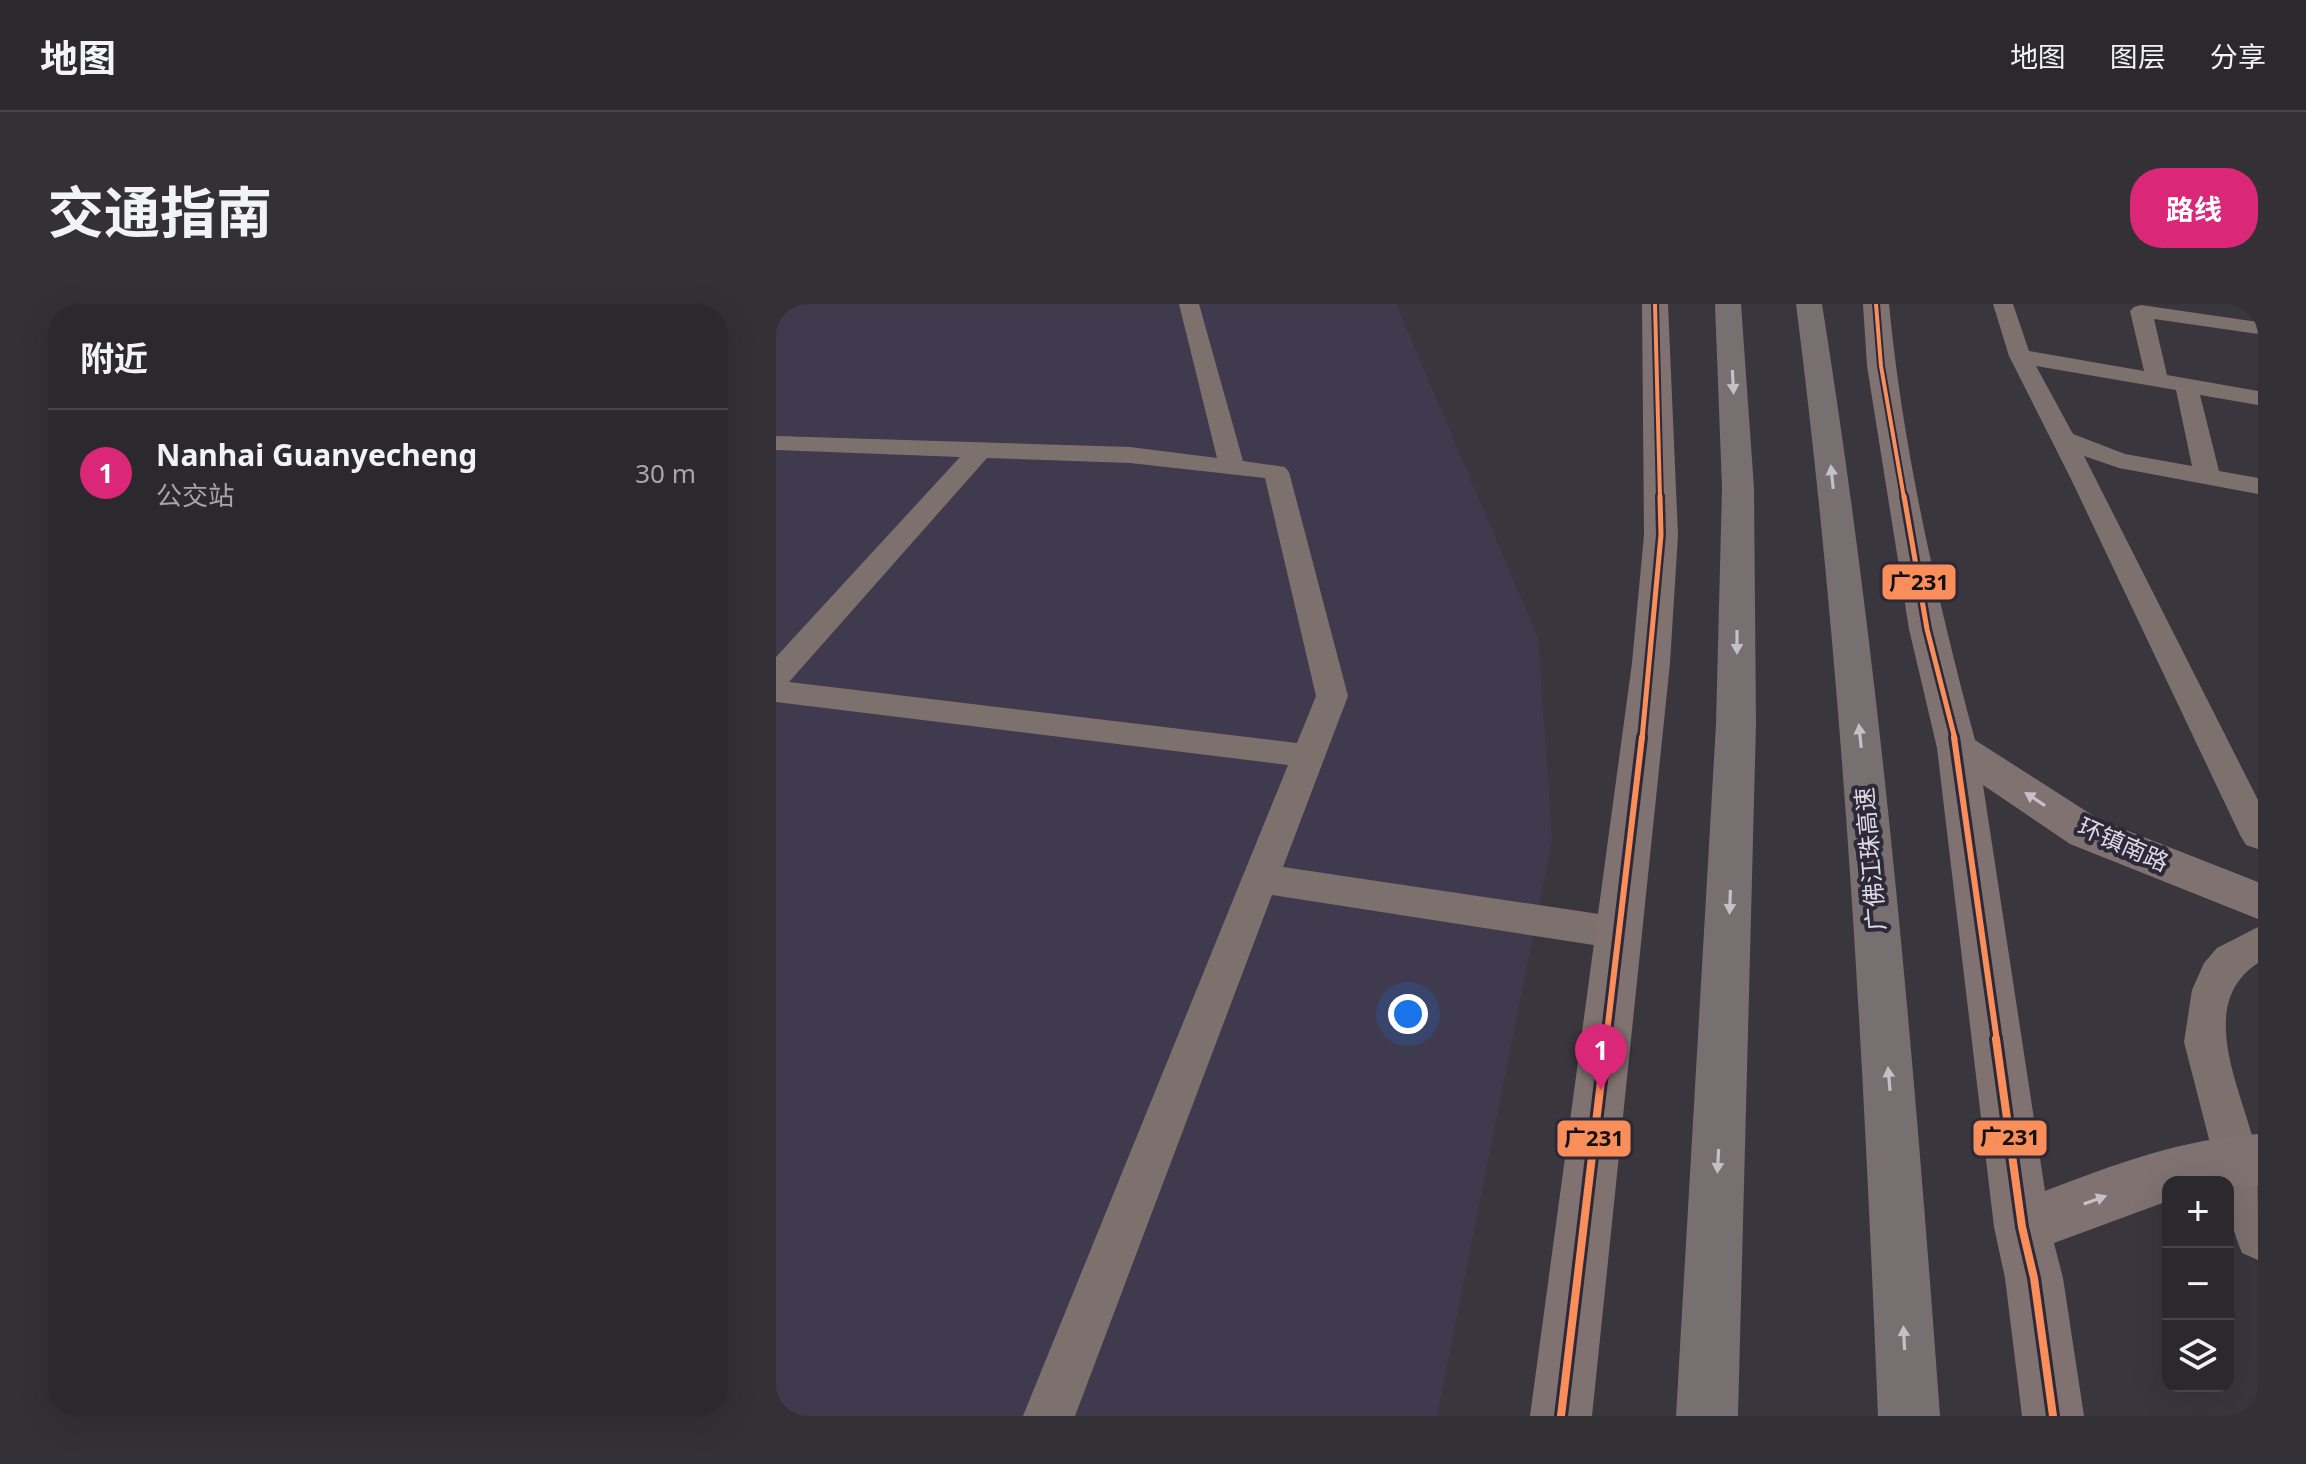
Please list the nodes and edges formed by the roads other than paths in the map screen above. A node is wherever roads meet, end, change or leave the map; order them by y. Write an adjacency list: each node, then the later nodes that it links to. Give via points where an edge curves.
1 (1189, 304): 20 (street)
2 (1655, 304): 31 (main road, via 1661,535)
3 (1728, 304): 40 (highway, one-way to 40, via 1738,488 1736,724)
4 (1809, 304): 11 (highway, 广佛江珠高速)
5 (1817, 304): 11 (highway)
6 (1876, 304): 26 (main road, via 1881,366 1927,629)
7 (2003, 304): 12 (street)
8 (2222, 304): 9 (street)
9 (2258, 310)
10 (2258, 328): 13 (street, via 2133,309)
11 (1817, 356): 41 (highway, 广佛江珠高速, one-way to 11, via 1891,1099 1862,757)
12 (2020, 356): 13 (street); 16 (street)
13 (2157, 380): 14 (street)
14 (2186, 385): 15 (street); 21 (street)
15 (2258, 398)
16 (2063, 439): 19 (street, via 2119,460); 22 (street)
17 (776, 443): 18 (street)
18 (982, 448): 20 (street, via 1130,455); 24 (street)
19 (2156, 466): 21 (street); 22 (street, via 2112,468)
20 (1232, 467): 27 (street, via 1276,472 1332,696)
21 (2207, 475): 23 (street)
22 (2084, 479): 28 (street)
23 (2258, 486)
24 (776, 676)
25 (776, 691): 27 (street)
26 (1957, 748): 30 (main road, 环镇南路, one-way to 26, via 2085,832); 34 (main road)
27 (1309, 756): 29 (street)
28 (2258, 835)
29 (1260, 878): 31 (street); 37 (street)
30 (2258, 901)
31 (1619, 933): 36 (main road)
32 (2258, 943): 33 (street, via 2218,975 2204,1042)
33 (2248, 1160): 34 (main road, one-way to 33, via 2140,1183 2221,1161); 35 (street)
34 (2022, 1227): 42 (main road)
35 (2258, 1237)
36 (1579, 1267): 38 (main road); 39 (main road)
37 (1049, 1416)
38 (1539, 1416)
39 (1561, 1416)
40 (1707, 1416)
41 (1909, 1416)
42 (2053, 1416)

